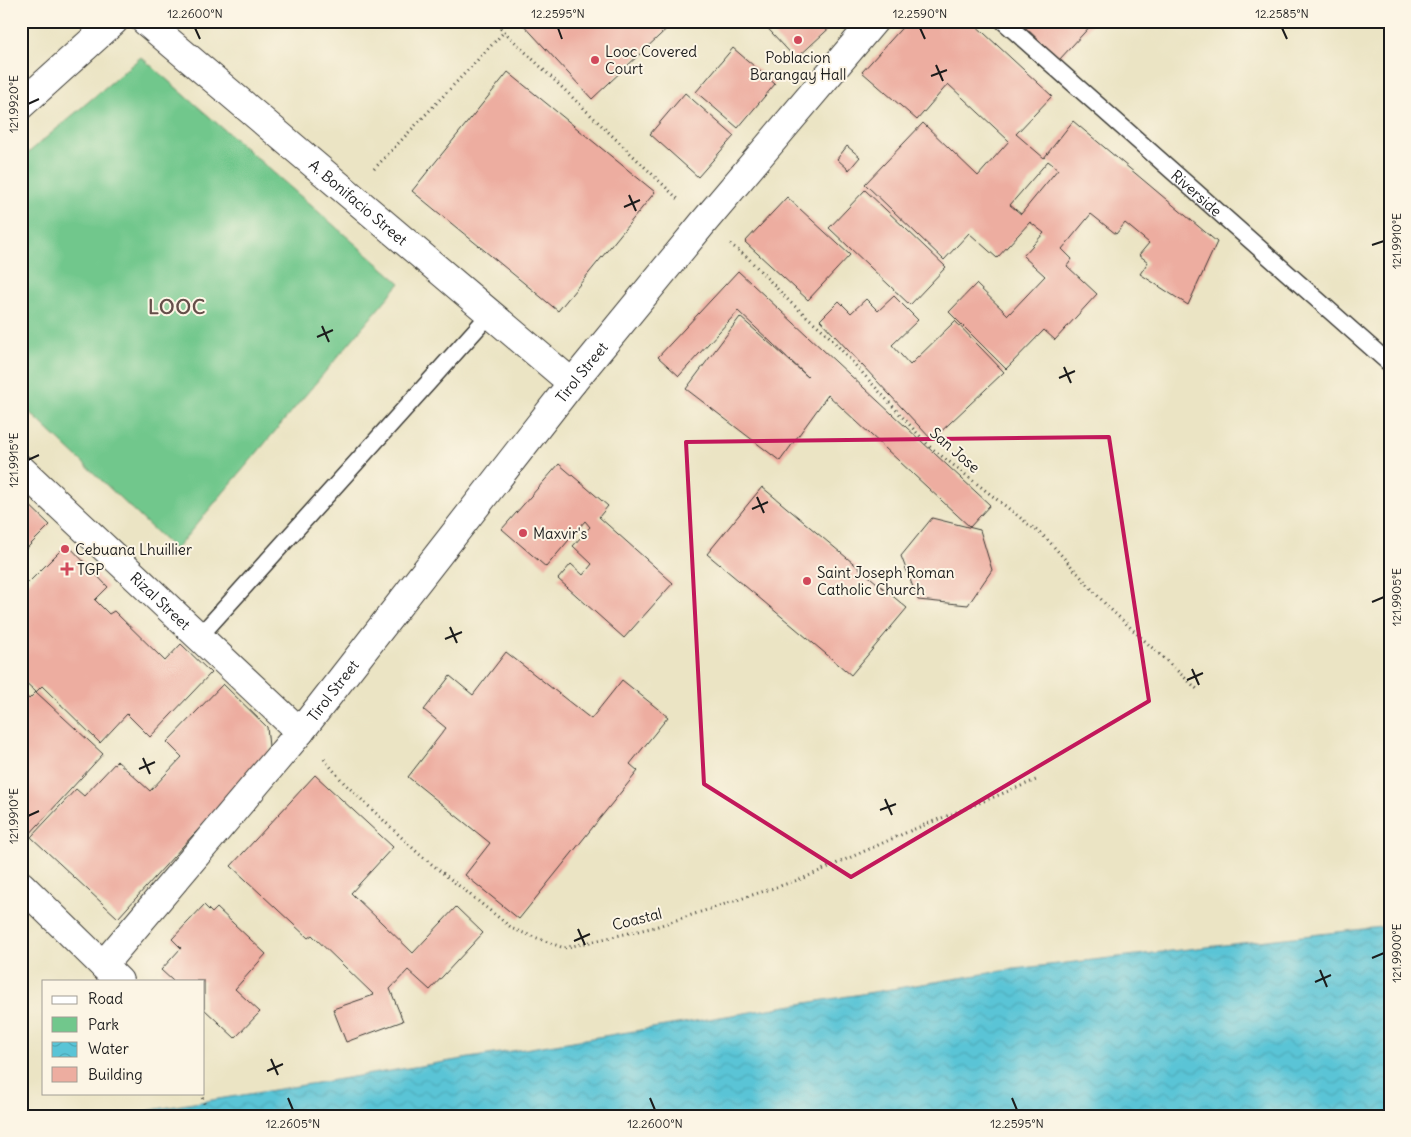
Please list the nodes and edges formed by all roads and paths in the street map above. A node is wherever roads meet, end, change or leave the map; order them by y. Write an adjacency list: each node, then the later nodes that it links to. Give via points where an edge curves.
1 (114, 21): 7 (street)
2 (145, 21): 8 (street, A. Bonifacio Street)
3 (494, 21): 6 (path, San Jose)
4 (874, 21): 9 (street, Tirol Street)
5 (1002, 21): 11 (lane, Riverside)
6 (504, 32): 8 (path); 9 (path, San Jose)
7 (21, 105)
8 (350, 194): 10 (street, A. Bonifacio Street)
9 (703, 223): 12 (street, Tirol Street); 15 (path, San Jose, via 746,256 790,302 825,332 929,446 1046,538 1107,606)
10 (491, 313): 12 (street, A. Bonifacio Street); 14 (lane)
11 (1390, 364)
12 (572, 383): 16 (street, Tirol Street)
13 (21, 469): 14 (street, Rizal Street)
14 (198, 638): 16 (street, Rizal Street)
15 (1197, 689)
16 (300, 732): 17 (path, Coastal, via 344,783 419,854 513,929 564,948 655,927 804,878); 19 (street, Tirol Street)
17 (1036, 780)
18 (21, 885): 19 (street)
19 (111, 973)
20 (201, 1094): 21 (path)
21 (208, 1116)

